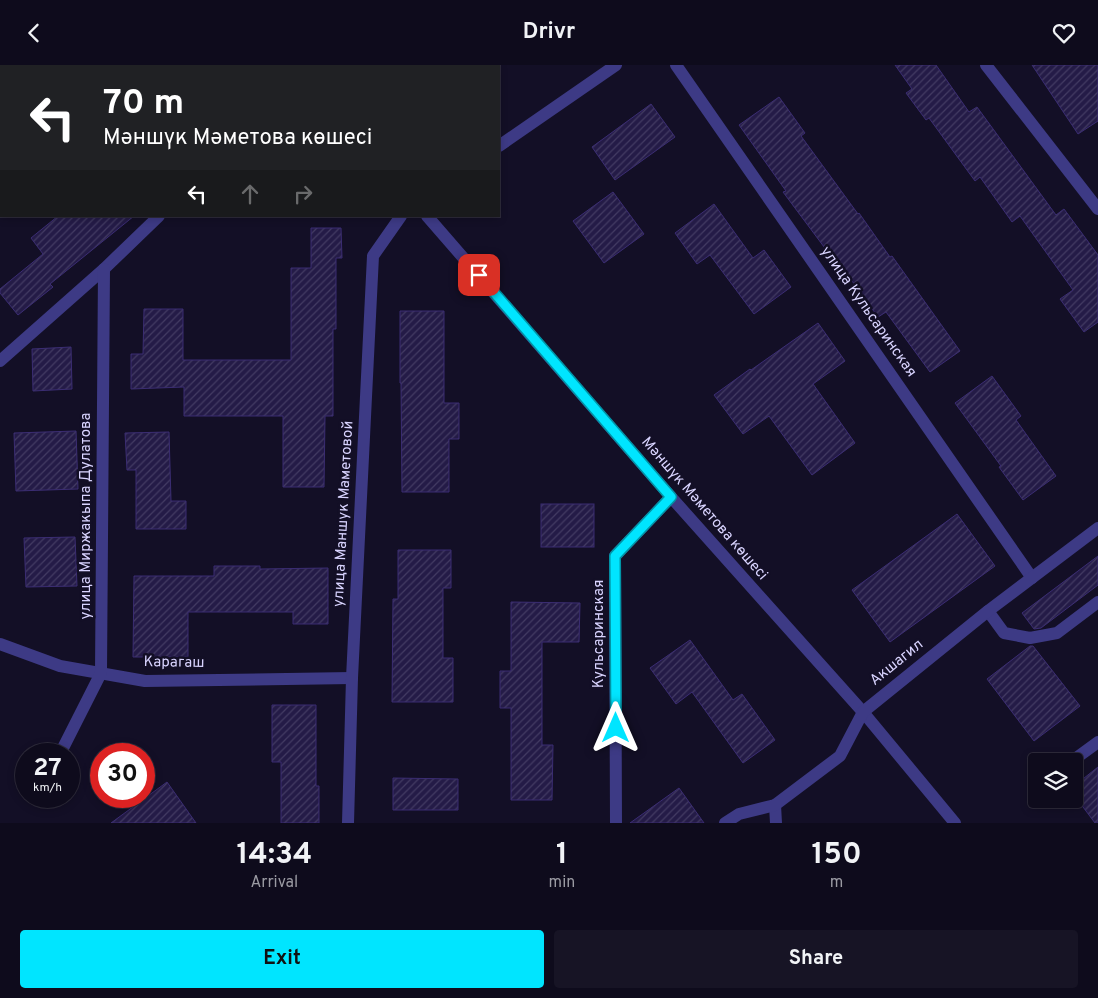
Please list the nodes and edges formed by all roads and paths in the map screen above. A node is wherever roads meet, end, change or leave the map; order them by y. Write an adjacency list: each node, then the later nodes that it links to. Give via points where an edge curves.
1 (616, 65): 4 (street)
2 (676, 65): 13 (street, улица Кульсаринская)
3 (986, 65): 5 (street)
4 (500, 145)
5 (1098, 209)
6 (158, 217): 9 (street)
7 (400, 217): 18 (street, улица Маншук Маметовой, via 373,256)
8 (428, 217): 11 (street, Мәншүк Мәметова көшесі)
9 (104, 269): 10 (street); 17 (street, улица Миржакыпа Дулатова)
10 (0, 361)
11 (671, 497): 19 (street, Мәншүк Мәметова көшесі); 25 (street, Кульсаринская, via 615,556)
12 (1098, 527): 13 (street, Акшагил)
13 (1032, 578): 15 (street, Акшагил)
14 (1098, 602): 15 (street, via 1057,633 1030,639 1004,633)
15 (988, 611): 19 (street, Акшагил)
16 (0, 644): 17 (street, Карагаш, via 60,666)
17 (101, 673): 18 (street, Карагаш, via 145,681); 21 (street, улица Миржакыпа Дулатова)
18 (352, 678): 24 (street, улица Маншук Маметовой)
19 (863, 712): 23 (street, Акшагил, via 840,755); 28 (street, Мәншүк Мәметова көшесі)
20 (1098, 742): 22 (street)
21 (66, 743)
22 (1083, 753)
23 (775, 805): 26 (street, Акшагил, via 739,813); 27 (street)
24 (348, 823)
25 (616, 823)
26 (725, 823)
27 (776, 823)
28 (955, 823)

